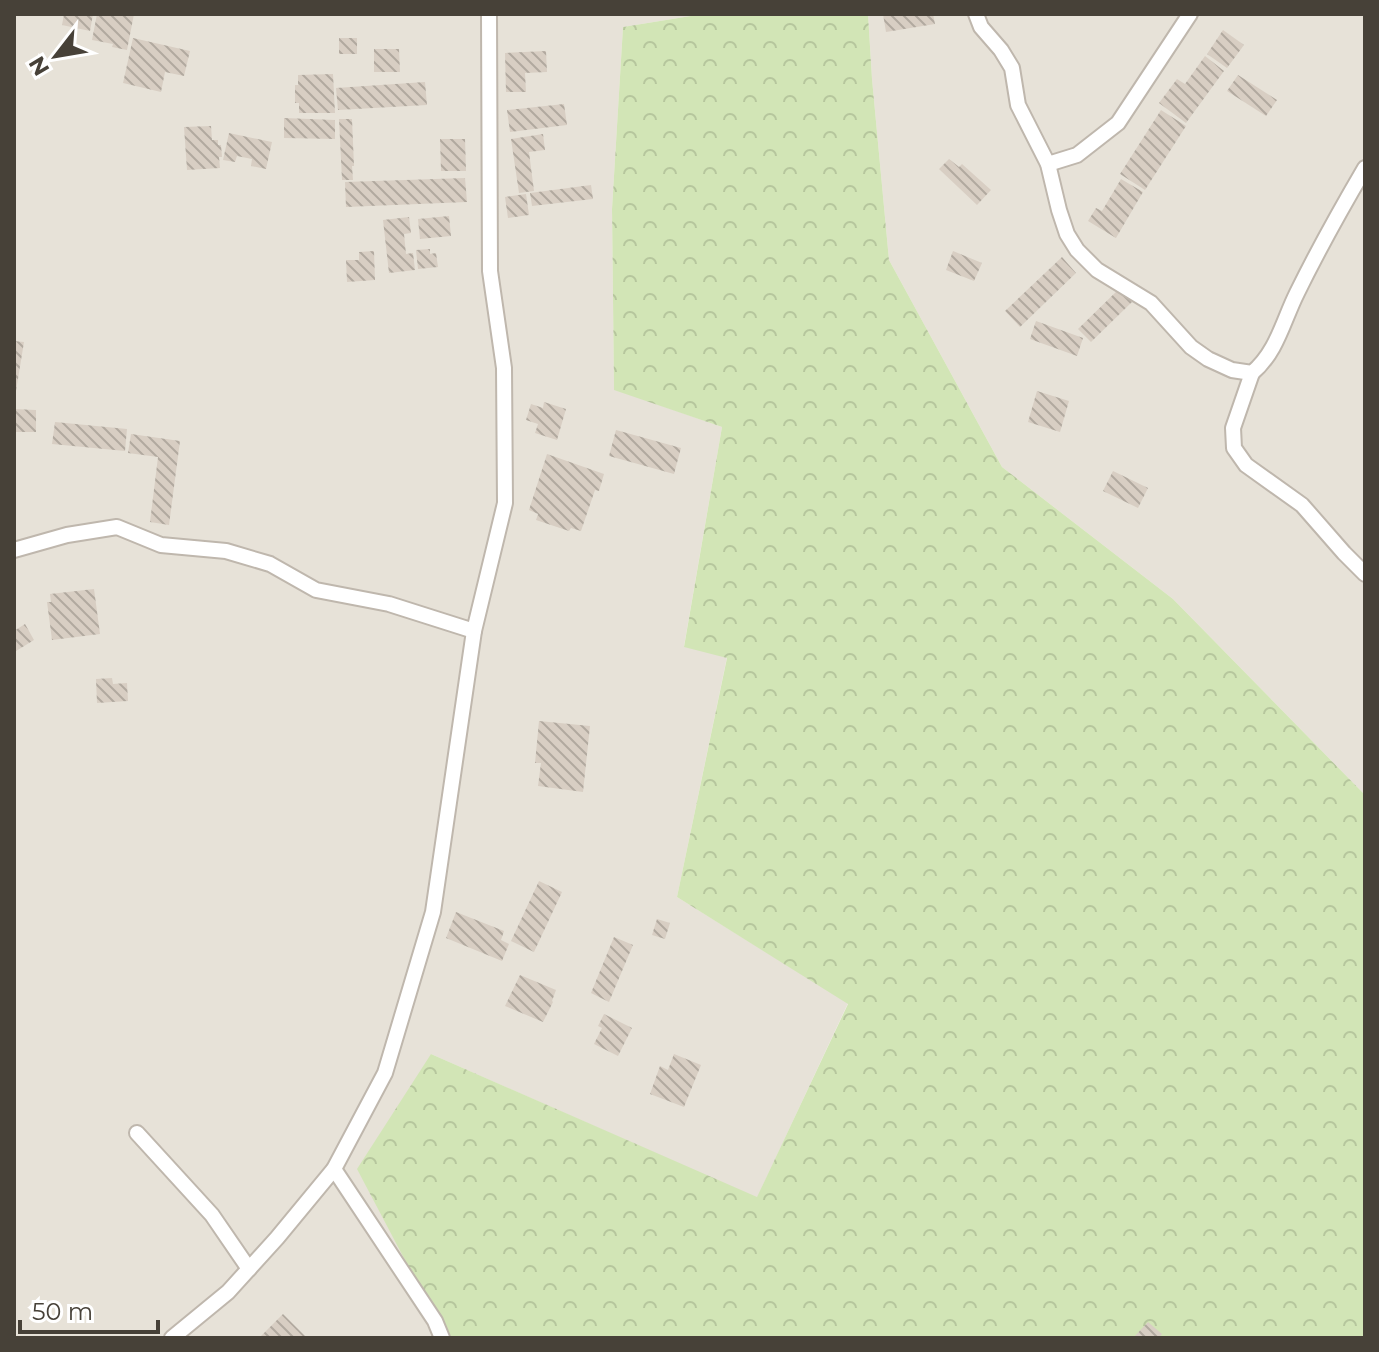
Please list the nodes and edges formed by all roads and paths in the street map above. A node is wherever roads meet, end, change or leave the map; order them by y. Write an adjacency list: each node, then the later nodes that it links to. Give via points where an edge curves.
1 (489, 14): 9 (street, via 490,271 504,368 505,503)
2 (976, 14): 4 (street, via 1012,68 1018,105)
3 (1190, 14): 4 (street, via 1118,123 1077,155)
4 (1048, 164): 6 (street, via 1067,234 1077,250 1097,270 1151,303 1208,359)
5 (1365, 168): 6 (street, via 1330,226 1273,348)
6 (1252, 373): 8 (street, via 1233,428 1234,448 1246,465 1302,505)
7 (14, 550): 9 (street, via 117,527 161,545 226,551 270,564 316,590 389,604)
8 (1365, 574)
9 (474, 631): 11 (street, via 433,912 385,1073)
10 (137, 1133): 12 (street, via 212,1215)
11 (334, 1169): 12 (street); 14 (street)
12 (249, 1269): 13 (street)
13 (172, 1338)
14 (442, 1338)

